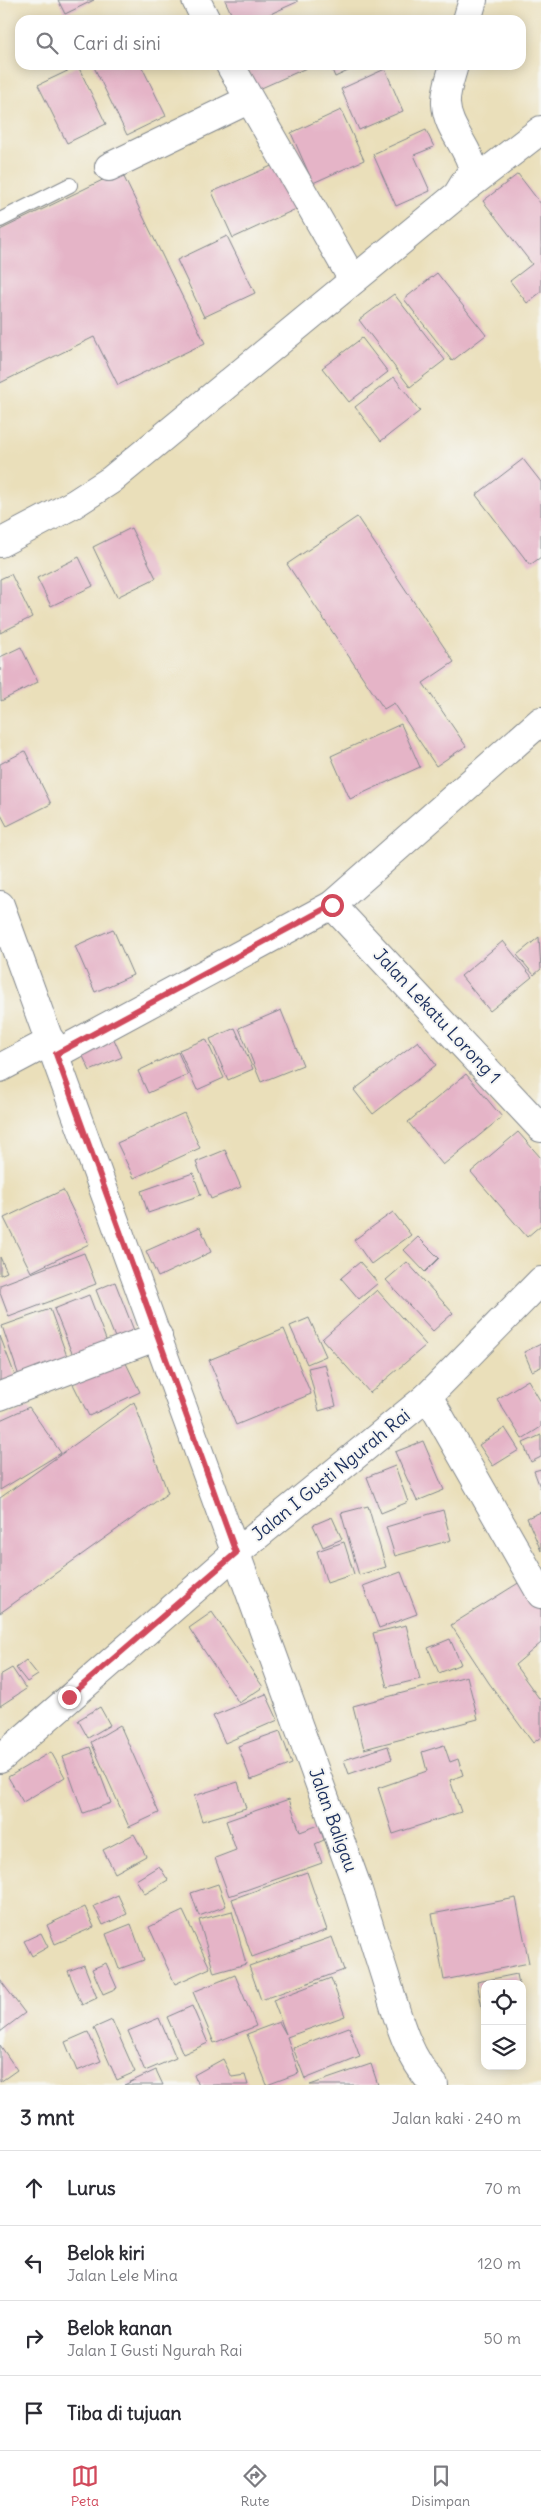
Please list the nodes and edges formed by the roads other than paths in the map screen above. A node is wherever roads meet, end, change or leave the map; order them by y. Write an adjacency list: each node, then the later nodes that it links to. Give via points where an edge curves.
1 (196, 0): 3 (street)
2 (473, 0): 4 (street)
3 (204, 15)
4 (468, 15)
5 (233, 70): 7 (street)
6 (453, 70): 11 (street, via 446,104 473,169)
7 (248, 100): 9 (street); 13 (street)
8 (541, 130): 11 (street)
9 (109, 167)
10 (70, 185): 12 (lane)
11 (457, 195): 13 (street)
12 (0, 220)
13 (353, 280): 14 (street, via 111,480 74,504)
14 (0, 543)
15 (541, 721): 17 (street)
16 (0, 904): 18 (street, Jalan Baligau)
17 (332, 905): 18 (street); 20 (street, Jalan Lekatu Lorong 1)
18 (53, 1048): 19 (street); 22 (street, Jalan Baligau)
19 (0, 1068)
20 (541, 1128)
21 (541, 1281): 24 (street, Jalan I Gusti Ngurah Rai)
22 (158, 1336): 23 (street); 25 (street, Jalan Baligau)
23 (0, 1396)
24 (428, 1396): 25 (street, Jalan I Gusti Ngurah Rai); 26 (street)
25 (236, 1553): 27 (street, Jalan I Gusti Ngurah Rai); 28 (street, Jalan Baligau, via 356,1884 399,2023 411,2051)
26 (541, 1594)
27 (0, 1759)
28 (434, 2085)

